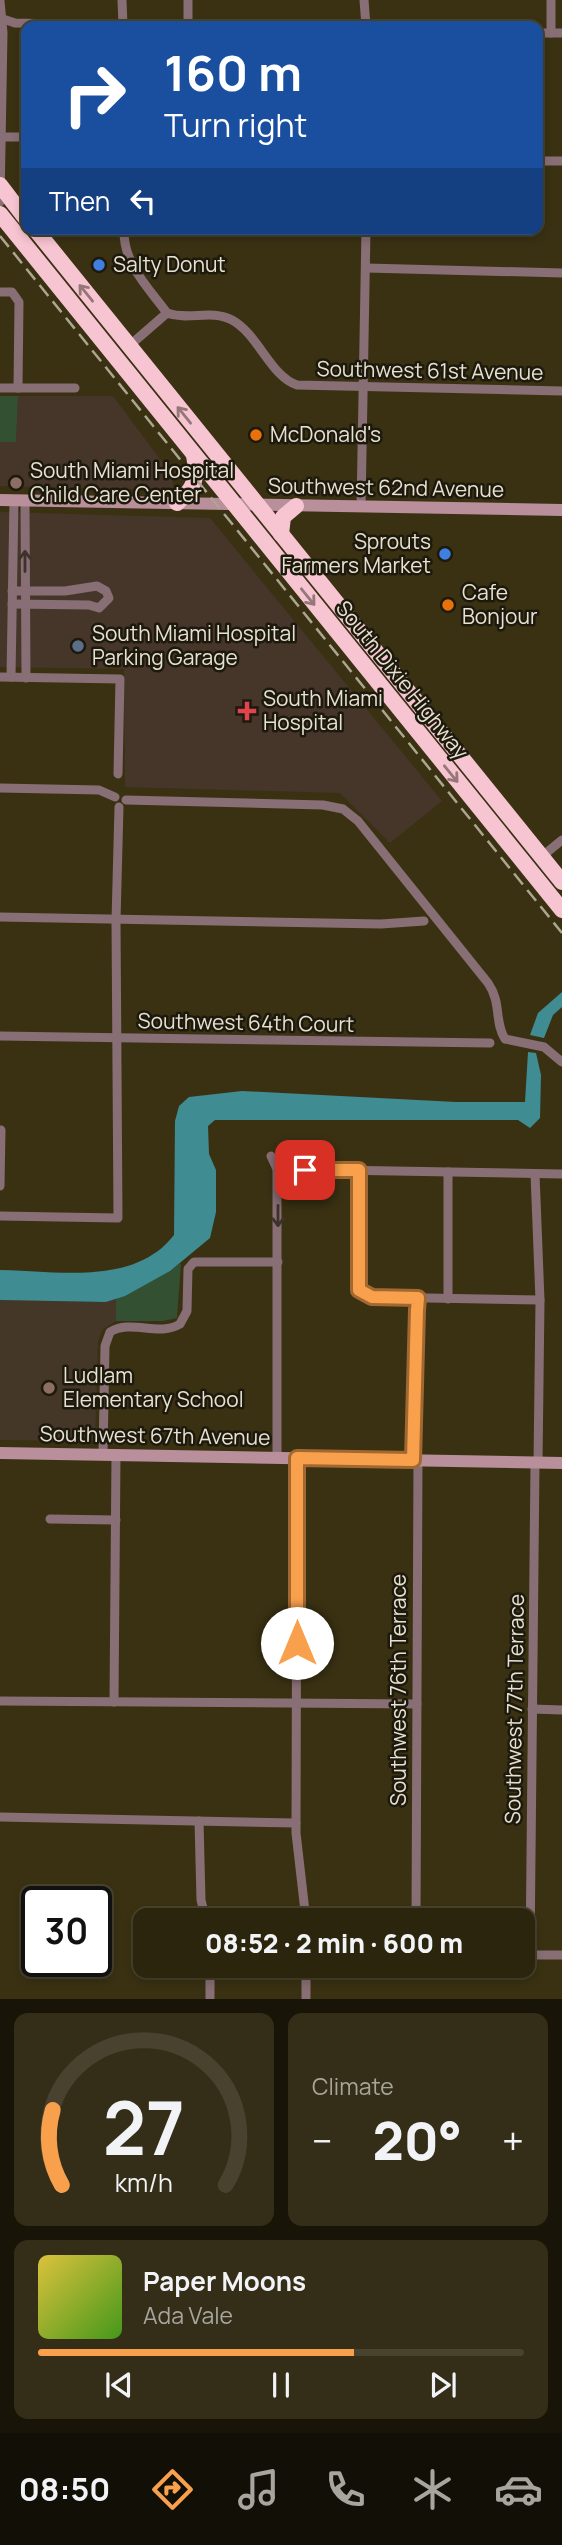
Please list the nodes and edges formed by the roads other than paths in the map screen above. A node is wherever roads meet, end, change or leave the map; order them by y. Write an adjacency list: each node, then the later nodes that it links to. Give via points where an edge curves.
1 (122, 0): 7 (street)
2 (188, 0): 8 (street)
3 (364, 0): 9 (street)
4 (551, 0): 12 (street)
5 (0, 1): 6 (street)
6 (1, 18): 10 (street); 14 (street)
7 (122, 21)
8 (186, 21)
9 (366, 21)
10 (21, 23)
11 (543, 33): 12 (street)
12 (551, 33): 13 (street)
13 (562, 33)
14 (1, 137): 15 (street); 18 (street)
15 (21, 137)
16 (543, 160): 17 (street)
17 (562, 161)
18 (0, 186): 19 (street); 20 (highway)
19 (0, 202)
20 (21, 213)
21 (0, 214): 29 (highway, South Dixie Highway)
22 (40, 235): 30 (highway, South Dixie Highway, one-way to 22)
23 (124, 235): 28 (street, via 131,265)
24 (366, 235): 25 (street)
25 (366, 268): 26 (street); 35 (street)
26 (562, 273)
27 (0, 292): 33 (street, via 12,292 19,302)
28 (167, 313): 30 (street); 35 (street, Southwest 61st Avenue, via 222,316 234,321 292,384)
29 (99, 337): 30 (highway); 31 (highway, South Dixie Highway)
30 (129, 346): 31 (highway); 42 (highway, South Dixie Highway, one-way to 30)
31 (127, 372): 37 (highway, South Dixie Highway)
32 (0, 388): 33 (street)
33 (18, 388): 34 (street)
34 (75, 388)
35 (363, 388): 36 (street, Southwest 61st Avenue); 44 (street)
36 (562, 391)
37 (194, 455): 40 (highway, via 197,478); 41 (highway, South Dixie Highway)
38 (0, 500): 39 (street, Southwest 62nd Avenue)
39 (19, 500): 40 (street, Southwest 62nd Avenue); 48 (street); 49 (street, one-way to 39)
40 (177, 503): 41 (street, Southwest 62nd Avenue)
41 (234, 505): 42 (street, Southwest 62nd Avenue); 61 (highway, South Dixie Highway, one-way to 61)
42 (257, 505): 43 (street, Southwest 62nd Avenue); 46 (highway, South Dixie Highway)
43 (296, 506): 44 (street, Southwest 62nd Avenue); 46 (highway, via 283,517)
44 (361, 507): 45 (street, Southwest 62nd Avenue)
45 (562, 510)
46 (281, 534): 60 (highway, South Dixie Highway)
47 (92, 588): 49 (street); 52 (street, via 87,595); 52 (street, via 102,587 109,598 101,608)
48 (12, 591): 49 (street); 50 (street)
49 (25, 591): 51 (street)
50 (12, 604): 51 (street); 54 (street)
51 (25, 604): 52 (street); 55 (street)
52 (89, 605)
53 (0, 677): 54 (street)
54 (12, 677): 55 (street)
55 (26, 678): 56 (street, via 120,679)
56 (118, 774)
57 (0, 788): 58 (street, via 99,790)
58 (120, 802): 65 (street); 70 (street, via 343,809 358,821 488,983 498,1002 503,1037 544,1047)
59 (562, 841): 60 (street)
60 (542, 857): 61 (street); 62 (highway, South Dixie Highway)
61 (528, 869): 63 (highway, South Dixie Highway)
62 (562, 882)
63 (562, 910)
64 (0, 917): 65 (street)
65 (116, 920): 66 (street); 68 (street)
66 (424, 921)
67 (0, 1036): 68 (street, Southwest 64th Court)
68 (117, 1038): 69 (street, Southwest 64th Court); 79 (street, via 118,1218)
69 (491, 1043)
70 (562, 1062)
71 (1, 1130): 78 (street)
72 (271, 1156): 73 (street)
73 (277, 1169): 74 (street); 80 (street, one-way to 80)
74 (359, 1170): 75 (street); 81 (street, via 360,1293)
75 (448, 1172): 76 (street); 82 (street)
76 (535, 1174): 77 (street); 83 (street, Southwest 77th Terrace)
77 (562, 1174)
78 (0, 1186)
79 (0, 1216)
80 (278, 1262): 85 (street, via 192,1263 187,1311 180,1324 167,1329 112,1330 105,1346 104,1429); 86 (street)
81 (418, 1298): 82 (street); 88 (street, Southwest 76th Terrace)
82 (448, 1298): 83 (street)
83 (540, 1300): 89 (street, Southwest 77th Terrace)
84 (0, 1453): 85 (street, Southwest 67th Avenue)
85 (110, 1454): 86 (street, Southwest 67th Avenue); 92 (street)
86 (276, 1457): 87 (street, Southwest 67th Avenue)
87 (297, 1458): 88 (street, Southwest 67th Avenue); 96 (street)
88 (415, 1460): 89 (street, Southwest 67th Avenue); 95 (street, Southwest 76th Terrace)
89 (537, 1463): 90 (street, Southwest 67th Avenue); 97 (street, Southwest 77th Terrace)
90 (562, 1463)
91 (50, 1519): 92 (street)
92 (116, 1520): 94 (street)
93 (0, 1700): 94 (street)
94 (114, 1702): 96 (street)
95 (416, 1704): 96 (street); 104 (street, Southwest 76th Terrace)
96 (297, 1705): 101 (street)
97 (532, 1709): 98 (street); 105 (street, Southwest 77th Terrace)
98 (562, 1710)
99 (0, 1817): 100 (street)
100 (199, 1821): 101 (street); 102 (street)
101 (296, 1823): 103 (street)
102 (203, 1908)
103 (305, 1908)
104 (416, 1908)
105 (528, 1908)
106 (535, 1955): 107 (street)
107 (562, 1955)
108 (210, 1978): 110 (street)
109 (306, 1978): 111 (street)
110 (210, 1999)
111 (306, 1999)

